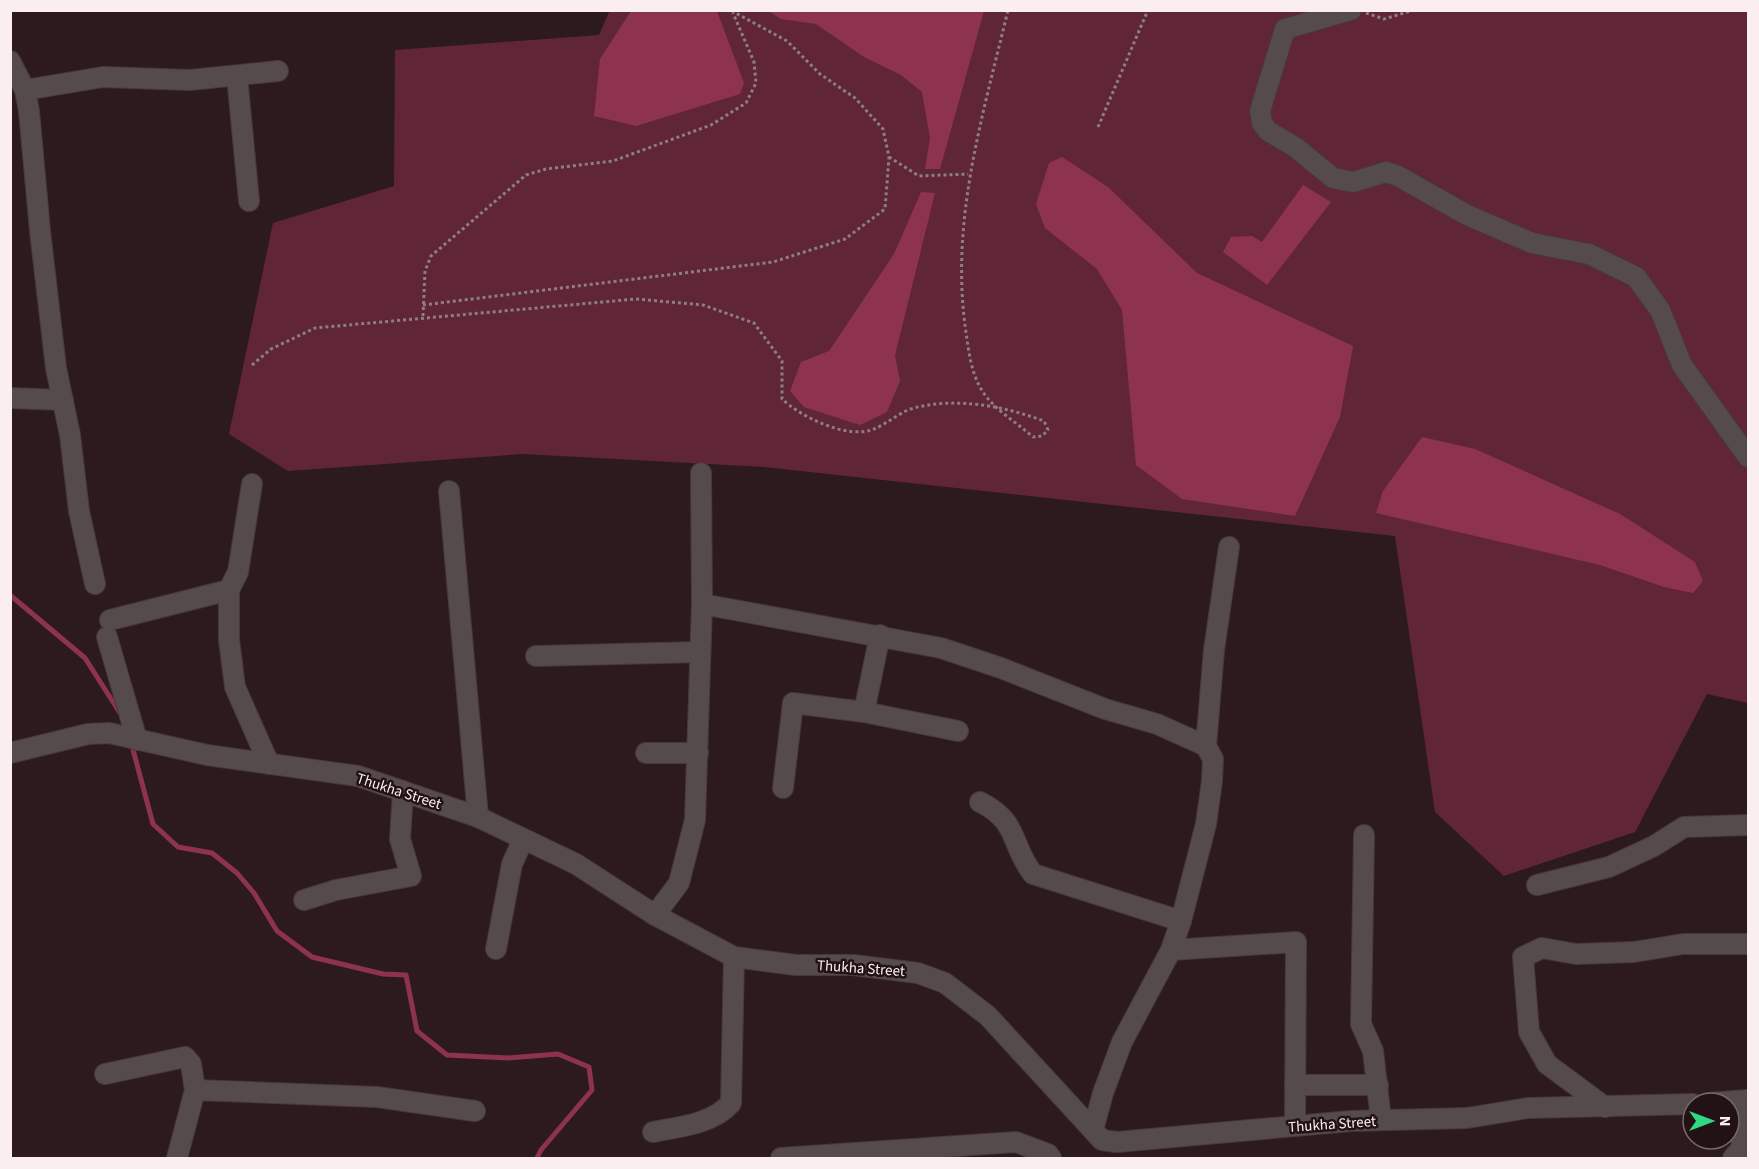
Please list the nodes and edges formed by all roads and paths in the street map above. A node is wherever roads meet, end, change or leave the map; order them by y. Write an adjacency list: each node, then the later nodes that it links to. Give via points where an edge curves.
1 (1008, 10): 13 (path)
2 (1148, 10): 11 (path)
3 (1351, 10): 21 (street, via 1285,29 1260,111 1268,131 1333,178 1353,182 1386,172 1467,215 1532,243 1589,254 1636,277 1660,310 1682,365)
4 (1359, 10): 5 (path, via 1384,19)
5 (1414, 10)
6 (732, 11): 12 (path, via 787,41 820,74 855,98 883,129); 15 (path, via 754,62 756,83 746,103 711,125 613,161 526,175 431,256 425,271)
7 (10, 61): 10 (street)
8 (278, 71): 9 (street)
9 (237, 76): 10 (street, via 190,80 103,77); 14 (street)
10 (25, 90): 19 (street, via 56,368)
11 (1098, 127)
12 (889, 157): 13 (path, via 919,176); 15 (path, via 885,209 845,239 773,262)
13 (968, 174): 20 (path, via 962,227 963,306 969,356 979,386)
14 (249, 201)
15 (423, 305): 16 (path)
16 (423, 316): 17 (path, via 315,327 271,349); 20 (path, via 636,299 703,306 754,324 782,361 782,399 797,413 844,431 871,431 912,408 956,402)
17 (252, 365)
18 (10, 398): 19 (street)
19 (63, 400): 26 (street, via 79,511)
20 (995, 408): 20 (path, via 1033,437 1048,430 1044,421)
21 (1749, 457)
22 (701, 473): 28 (street)
23 (252, 484): 27 (street, via 238,572)
24 (448, 491): 43 (street)
25 (1229, 547): 35 (street, via 1214,650)
26 (95, 584)
27 (229, 590): 34 (street, via 108,628); 39 (street, via 229,640 235,687)
28 (702, 604): 29 (street); 30 (street)
29 (880, 635): 32 (street); 35 (street, via 940,648 1001,668 1105,709 1157,724)
30 (700, 652): 31 (street); 38 (street)
31 (536, 656)
32 (864, 712): 33 (street); 40 (street, via 793,703)
33 (958, 731)
34 (137, 740): 36 (street, Thukha Street, via 127,735 88,734); 39 (street, Thukha Street)
35 (1206, 746): 50 (street, via 1213,759 1206,824)
36 (10, 753)
37 (646, 753): 38 (street)
38 (698, 753): 49 (street, via 695,820 689,848 679,883)
39 (269, 764): 41 (street, Thukha Street, via 358,776)
40 (783, 788)
41 (403, 791): 43 (street, Thukha Street); 48 (street, via 400,839 411,876)
42 (980, 802): 50 (street, via 1003,817 1034,874)
43 (478, 817): 46 (street, Thukha Street)
44 (1749, 825): 47 (street, via 1684,827 1609,867)
45 (1364, 835): 57 (street, via 1361,1024 1373,1051)
46 (523, 840): 49 (street, Thukha Street, via 576,864); 52 (street, via 512,864)
47 (1537, 885)
48 (304, 900)
49 (656, 915): 54 (street, Thukha Street)
50 (1181, 921): 53 (street)
51 (1749, 944): 61 (street, via 1683,944 1634,952 1576,954 1542,948 1523,957 1529,1032 1547,1064)
52 (496, 949)
53 (1171, 950): 56 (street, via 1296,942); 65 (street, via 1122,1042)
54 (734, 957): 65 (street, Thukha Street, via 895,970 945,983 988,1016); 66 (street, via 731,1103 723,1113 711,1118)
55 (105, 1074): 58 (street, via 185,1057 191,1064)
56 (1295, 1085): 57 (street); 64 (street)
57 (1378, 1085): 63 (street)
58 (195, 1090): 62 (street, via 376,1097); 67 (street)
59 (1744, 1101): 70 (street, via 1742,1148)
60 (1681, 1104): 61 (street, Thukha Street)
61 (1605, 1107): 63 (street, Thukha Street, via 1528,1108 1467,1118)
62 (475, 1111)
63 (1381, 1120): 64 (street, Thukha Street)
64 (1295, 1126): 65 (street, Thukha Street, via 1117,1142 1102,1140)
65 (1093, 1130)
66 (653, 1132)
67 (177, 1158)
68 (781, 1158): 69 (street, via 1016,1142)
69 (1051, 1158)
70 (1733, 1158)

